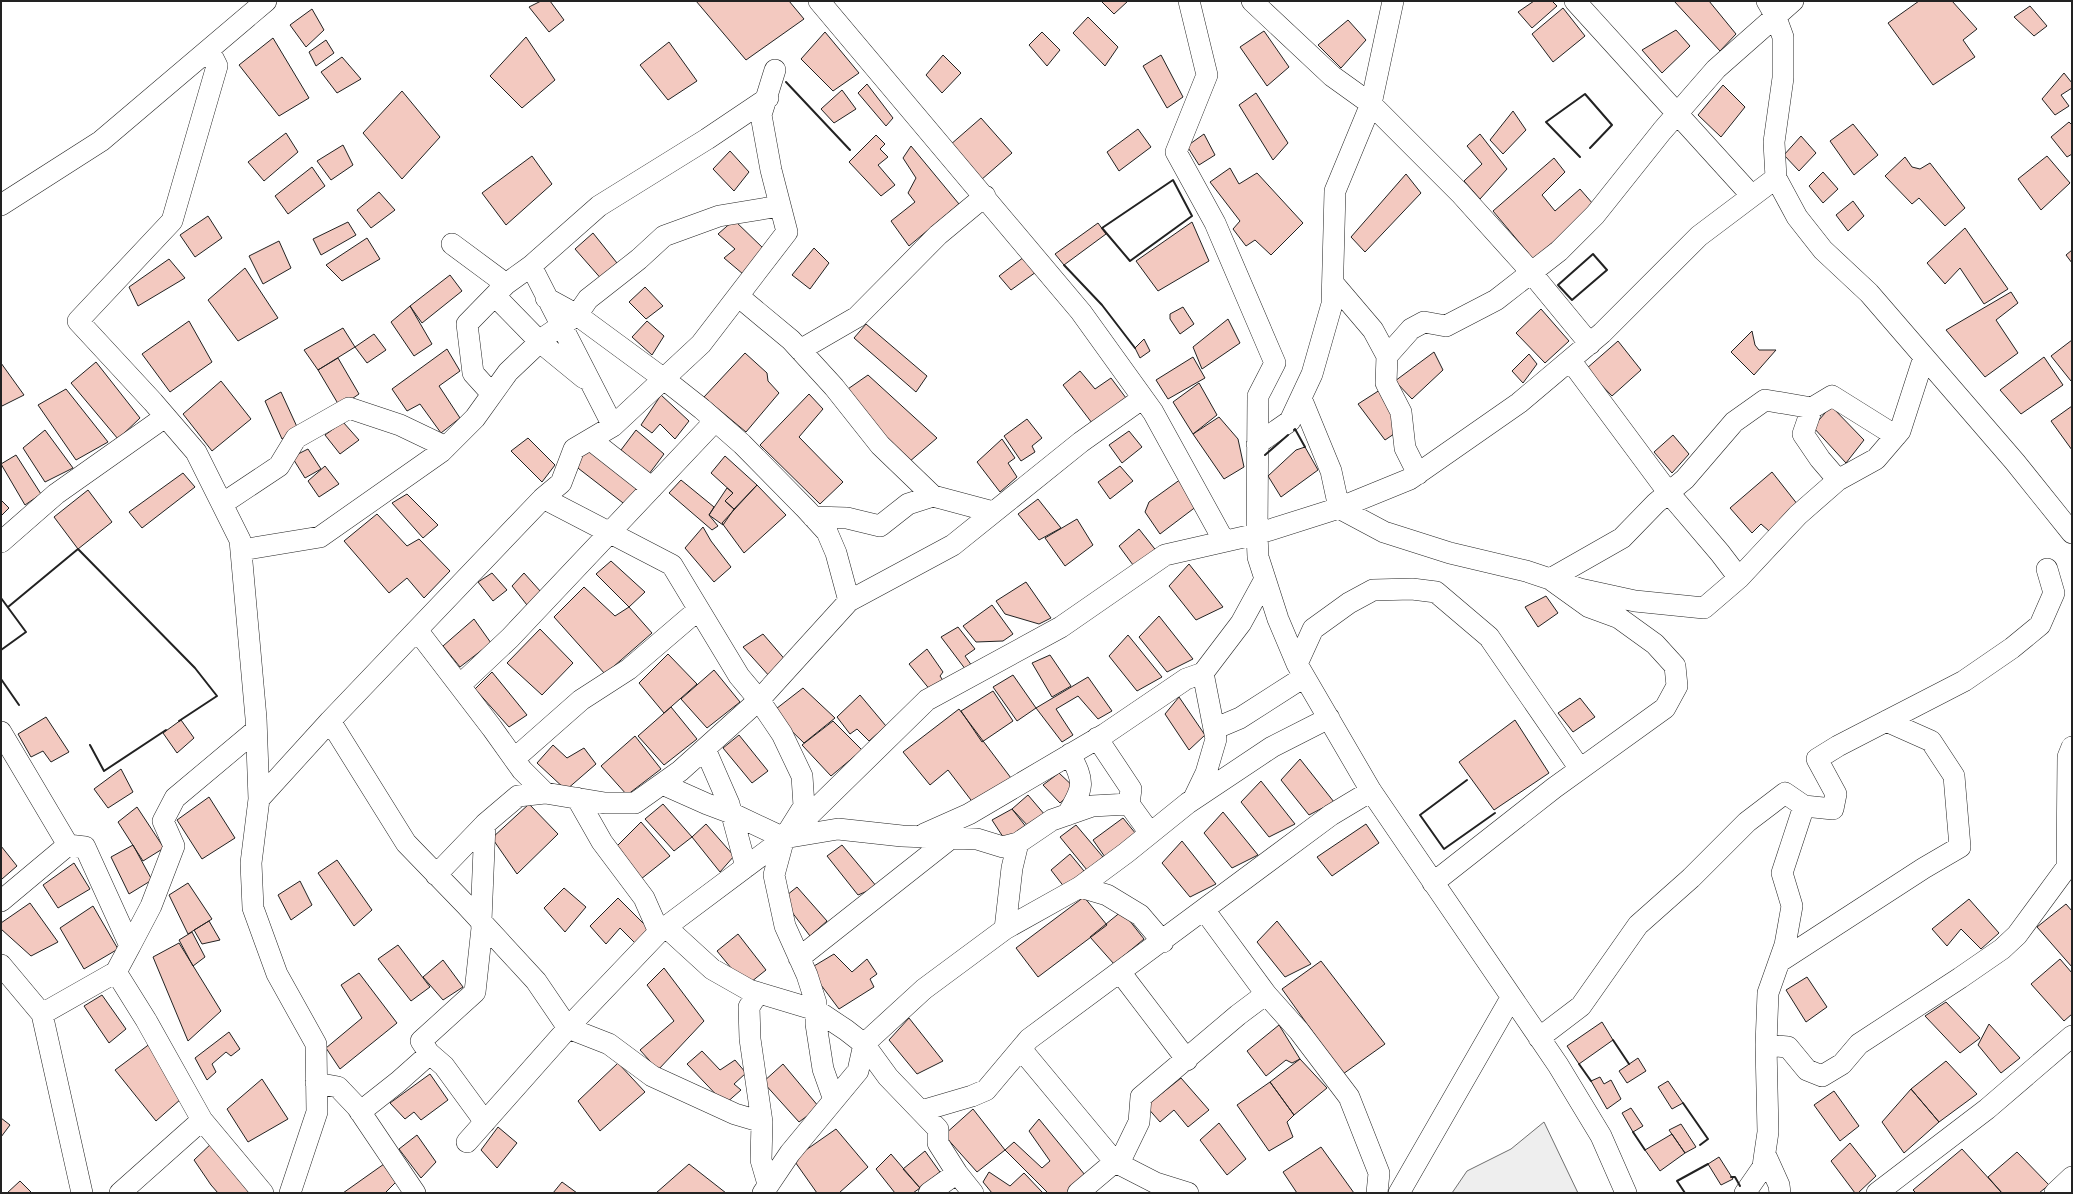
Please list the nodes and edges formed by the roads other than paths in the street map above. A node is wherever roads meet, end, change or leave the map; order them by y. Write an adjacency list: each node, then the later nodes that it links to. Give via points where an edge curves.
1 (266, 1): 9 (street)
2 (819, 1): 15 (street)
3 (1189, 1): 43 (street, via 1207,75 1176,152 1215,223 1275,364 1258,396)
4 (1252, 1): 12 (street, via 1332,76)
5 (1393, 1): 12 (street)
6 (1575, 1): 13 (street)
7 (1792, 1): 8 (street)
8 (1771, 8): 13 (street); 14 (street, via 1783,37 1783,78 1774,142)
9 (209, 50): 17 (street, via 101,141); 38 (street, via 217,66 172,221 78,321)
10 (775, 70): 11 (street)
11 (768, 98): 18 (street, via 761,116); 20 (street, via 599,206)
12 (1371, 104): 21 (street, via 1460,192); 22 (street, via 1335,191)
13 (1677, 114): 16 (street); 21 (street, via 1595,215 1559,251)
14 (1776, 178): 16 (street); 30 (street, via 1797,217 1823,250 1869,293)
15 (985, 196): 28 (street, via 938,235 857,317); 35 (street, via 1081,312)
16 (1752, 196): 27 (street, via 1699,236)
17 (1, 205)
18 (780, 206): 24 (street, via 787,232); 25 (street, via 719,216 664,236 588,299)
19 (452, 244): 23 (street)
20 (531, 266): 23 (street); 25 (street, via 546,298)
21 (1531, 272): 27 (street); 29 (street, via 1496,300 1446,326 1424,322 1411,329)
22 (1333, 284): 29 (street, via 1373,330); 36 (street, via 1332,304 1312,374)
23 (501, 290): 26 (street); 34 (street, via 467,324 473,373)
24 (738, 296): 28 (street, via 792,340); 32 (street, via 702,344)
25 (569, 320): 26 (street); 32 (street); 33 (street)
26 (540, 342): 33 (street); 34 (street, via 508,372)
27 (1590, 344): 31 (street)
28 (800, 350): 49 (street, via 834,387 880,445)
29 (1387, 356): 45 (street, via 1386,382 1401,412 1405,448)
30 (1924, 358): 41 (street, via 1900,431); 56 (street, via 2015,462)
31 (1570, 360): 45 (street, via 1518,404); 48 (street)
32 (664, 378): 39 (street); 40 (street)
33 (592, 385): 40 (street)
34 (492, 394): 44 (street, via 475,418)
35 (1143, 398): 53 (street, via 1081,442); 58 (street)
36 (1301, 398): 43 (street, via 1290,421); 52 (street, via 1331,471)
37 (1812, 408): 41 (street, via 1832,396); 46 (street, via 1803,434); 48 (street, via 1765,400 1734,422 1685,479)
38 (165, 417): 51 (street, via 196,452); 59 (street, via 56,494)
39 (715, 421): 47 (street); 54 (street, via 742,444)
40 (614, 426): 42 (street)
41 (1896, 436): 46 (street, via 1876,460)
42 (591, 440): 47 (street); 50 (street, via 574,449 561,483)
43 (1257, 444): 57 (street)
44 (446, 447): 51 (street, via 400,425 349,408 296,438 279,466); 60 (street, via 320,537)
45 (1418, 474): 52 (street)
46 (1838, 480): 62 (street, via 1798,515)
47 (652, 488): 55 (street)
48 (1668, 492): 62 (street); 64 (street, via 1622,538)
49 (933, 496): 53 (street); 54 (street, via 908,504 880,526 847,518)
50 (543, 498): 55 (street); 67 (street)
51 (222, 504): 60 (street, via 240,540)
52 (1339, 508): 57 (street); 64 (street, via 1384,532)
53 (993, 512): 65 (street, via 953,545)
54 (813, 517): 65 (street, via 827,532 836,553)
55 (610, 533): 66 (street, via 672,565); 70 (street, via 510,638)
56 (2072, 533)
57 (1256, 534): 58 (street); 63 (street, via 1258,557)
58 (1224, 541): 97 (street, via 1165,555 1061,628 927,700)
59 (1, 542)
60 (241, 550): 76 (street)
61 (2047, 569): 74 (street, via 2054,593 2040,625 1964,681)
62 (1739, 578): 64 (street, via 1704,608 1635,601)
63 (1265, 579): 68 (street); 69 (street, via 1241,623)
64 (1550, 580): 83 (street, via 1589,607 1619,618 1655,644 1675,666 1677,686 1665,708)
65 (849, 601): 71 (street)
66 (698, 610): 71 (street, via 738,676); 82 (street, via 629,669 581,700)
67 (417, 630): 70 (street); 73 (street)
68 (1300, 671): 72 (street); 75 (street, via 1240,718); 83 (street, via 1313,629 1349,603 1373,590 1412,588 1436,592 1489,637)
69 (1202, 674): 75 (street); 78 (street, via 1186,679)
70 (460, 685): 82 (street)
71 (759, 700): 80 (street); 97 (street, via 782,734 802,776 804,806)
72 (1329, 718): 85 (street); 89 (street, via 1272,747)
73 (330, 721): 88 (street); 102 (street, via 406,843)
74 (1886, 721): 91 (street, via 1817,759 1836,794 1833,809); 113 (street, via 1931,741 1954,776 1960,847)
75 (1214, 729): 89 (street, via 1216,739 1206,772)
76 (255, 730): 88 (street); 111 (street, via 175,798 164,821 174,846 151,906)
77 (1, 732): 100 (street)
78 (1097, 738): 81 (street); 90 (street, via 1131,789)
79 (2072, 748): 126 (street, via 2068,757 2067,868 2017,935 2002,949 1966,974 1864,1040 1842,1064 1822,1076 1807,1070 1788,1047)
80 (704, 749): 84 (street); 92 (street)
81 (1070, 754): 93 (street, via 1080,774 1080,793); 96 (street, via 969,814)
82 (514, 759): 86 (street)
83 (1580, 769): 103 (street)
84 (662, 784): 87 (street, via 635,803 605,803); 92 (street)
85 (1371, 791): 103 (street); 106 (street, via 1331,815)
86 (545, 793): 87 (street); 94 (street, via 518,796)
87 (577, 798): 108 (street, via 602,842 644,898)
88 (259, 799): 130 (street, via 251,863 253,908 277,974 316,1044)
89 (1193, 799): 95 (street)
90 (1129, 804): 93 (street, via 1092,806); 95 (street)
91 (1804, 806): 113 (street, via 1782,873 1792,906 1785,945); 124 (street, via 1785,793 1747,822 1691,878 1638,925 1581,1006)
92 (731, 813): 97 (street); 101 (street)
93 (1067, 815): 99 (street, via 1052,820)
94 (485, 824): 102 (street); 107 (street)
95 (1150, 833): 104 (street)
96 (920, 836): 97 (street, via 838,829); 98 (street)
97 (784, 838): 101 (street); 112 (street, via 774,875 785,926)
98 (951, 838): 99 (street, via 976,839 1003,847); 112 (street)
99 (1018, 842): 109 (street, via 1010,882)
100 (68, 845): 105 (street); 111 (street, via 85,847)
101 (746, 867): 108 (street)
102 (436, 875): 107 (street)
103 (1433, 883): 119 (street)
104 (1080, 887): 109 (street); 110 (street, via 1107,895 1140,915)
105 (1, 901)
106 (1205, 910): 110 (street); 118 (street)
107 (481, 921): 122 (street, via 536,981); 128 (street, via 480,961 475,992 421,1041)
108 (662, 929): 117 (street, via 712,969); 122 (street)
109 (1005, 929): 125 (street, via 924,989)
110 (1163, 942): 116 (street)
111 (130, 946): 115 (street)
112 (799, 958): 120 (street, via 814,996)
113 (1779, 962): 126 (street, via 1768,993)
114 (1, 965): 121 (street)
115 (116, 972): 121 (street); 134 (street)
116 (1120, 972): 127 (street, via 1029,1039); 129 (street)
117 (758, 993): 120 (street); 136 (street, via 749,1007 750,1039)
118 (1266, 994): 129 (street); 152 (street, via 1299,1031 1350,1098 1379,1173)
119 (1511, 998): 124 (street); 153 (street)
120 (816, 1010): 125 (street); 131 (street, via 823,1069)
121 (42, 1014): 143 (street)
122 (568, 1028): 135 (street); 136 (street, via 609,1044 652,1076 735,1114)
123 (2072, 1036): 157 (street, via 1987,1109)
124 (1539, 1038): 154 (street, via 1601,1136)
125 (864, 1044): 131 (street, via 858,1071); 132 (street, via 888,1077)
126 (1766, 1045): 138 (street, via 1768,1132)
127 (1021, 1049): 132 (street, via 986,1090); 139 (street)
128 (429, 1053): 133 (street); 135 (street, via 444,1066)
129 (1187, 1060): 139 (street, via 1141,1098 1139,1122 1123,1155)
130 (316, 1083): 133 (street, via 338,1087); 146 (street, via 317,1112)
131 (834, 1100): 142 (street, via 790,1153)
132 (921, 1110): 140 (street, via 938,1129 938,1143)
133 (360, 1112): 147 (street)
134 (202, 1120): 144 (street); 145 (street)
135 (485, 1122): 137 (street)
136 (762, 1122): 142 (street, via 761,1160)
137 (467, 1142)
138 (1765, 1154): 155 (street, via 1763,1167); 156 (street)
139 (1115, 1162): 150 (street); 151 (street, via 1156,1183)
140 (957, 1173): 148 (street); 149 (street)
141 (2072, 1177): 158 (street)
142 (766, 1189)
143 (82, 1193)
144 (120, 1193)
145 (263, 1193)
146 (290, 1193)
147 (415, 1193)
148 (929, 1193)
149 (974, 1193)
150 (1078, 1193)
151 (1188, 1193)
152 (1377, 1193)
153 (1399, 1193)
154 (1626, 1193)
155 (1745, 1193)
156 (1780, 1193)
157 (1877, 1193)
158 (2055, 1193)

